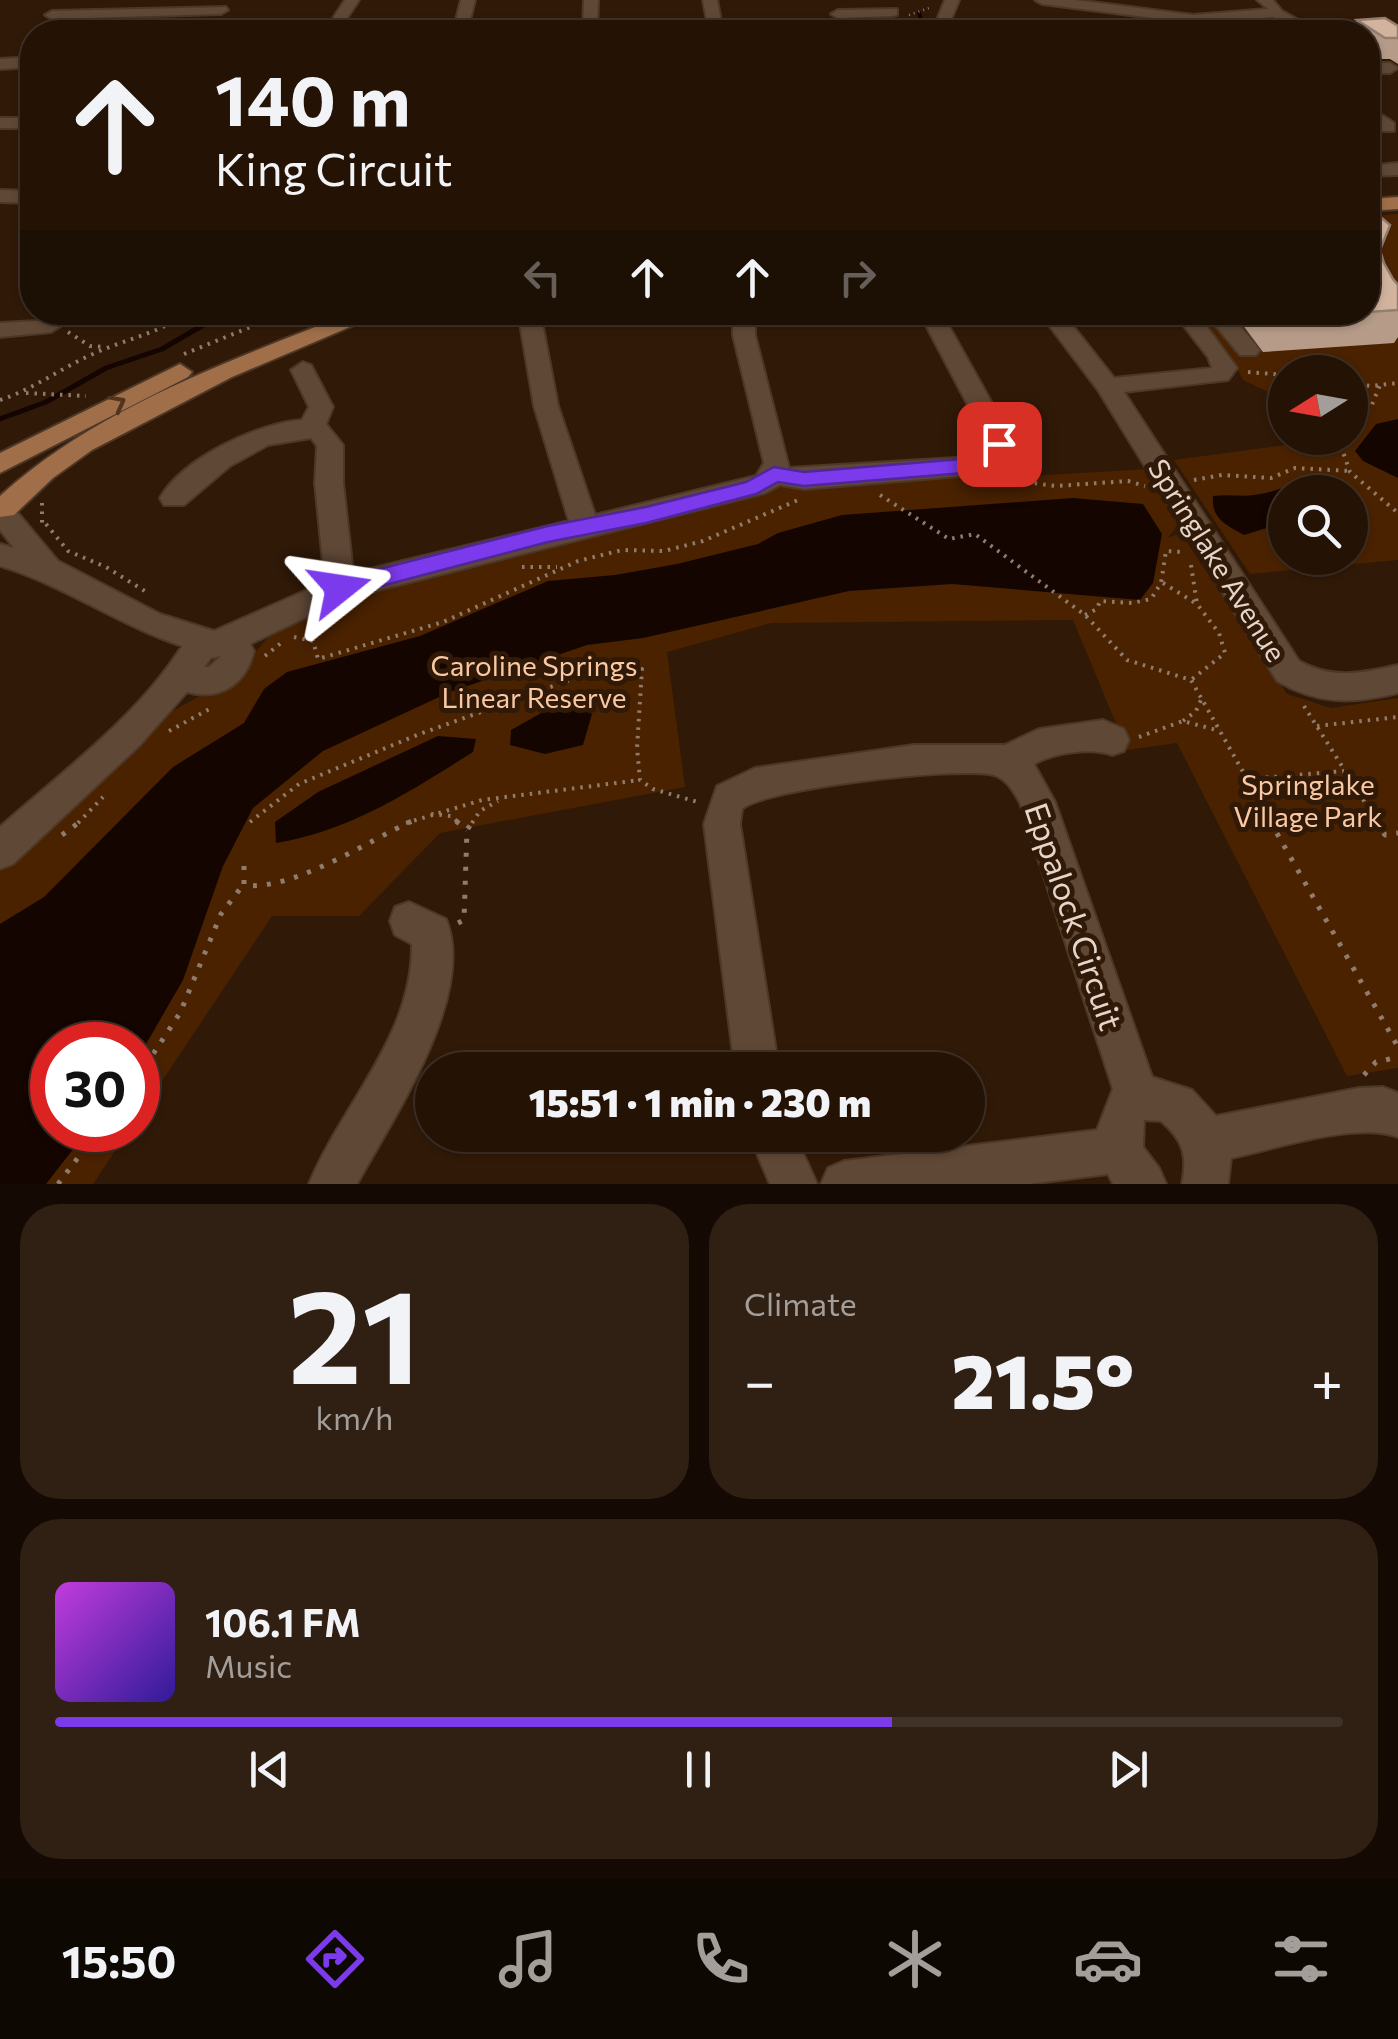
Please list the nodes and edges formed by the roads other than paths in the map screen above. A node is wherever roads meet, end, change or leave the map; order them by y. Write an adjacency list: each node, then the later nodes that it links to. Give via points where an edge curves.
1 (1042, 0): 4 (street)
2 (1264, 0): 7 (street)
3 (224, 5): 8 (street)
4 (1092, 6): 7 (street, via 1206,20); 9 (street)
5 (834, 7): 6 (street)
6 (892, 12)
7 (1276, 13): 10 (street)
8 (52, 15)
9 (1090, 20)
10 (1290, 20)
11 (1380, 68): 12 (street)
12 (1390, 68)
13 (1380, 121): 14 (street)
14 (1388, 127)
15 (45, 325): 25 (street)
16 (290, 325): 31 (main road, one-way to 16, via 192,366)
17 (342, 325): 34 (main road, via 224,372 84,444)
18 (531, 325): 35 (street, via 546,406)
19 (746, 325): 32 (street)
20 (937, 325): 32 (street, via 995,432 998,454 972,466 804,479)
21 (1061, 325): 26 (street, Springlake Avenue)
22 (1078, 325): 26 (street, Springlake Avenue)
23 (1195, 325): 29 (street, via 1219,355 1225,368 1220,375)
24 (1223, 325): 27 (street)
25 (0, 330)
26 (1085, 353): 29 (street, Springlake Avenue)
27 (1244, 360)
28 (302, 370): 30 (street, via 321,406)
29 (1108, 386): 39 (street, Springlake Avenue, via 1288,671 1336,691)
30 (312, 428): 33 (street, via 258,440); 37 (street, via 330,445)
31 (0, 464)
32 (774, 474): 35 (street, via 761,485)
33 (174, 498)
34 (1, 507): 36 (street)
35 (585, 528): 37 (street)
36 (23, 538): 38 (street, via 48,569 155,612)
37 (340, 588): 38 (street, via 300,606)
38 (216, 665): 42 (street, via 145,735)
39 (1398, 680)
40 (1112, 740): 41 (street, via 1103,735 1039,744)
41 (1007, 762): 44 (street, via 973,756 769,781 733,793 724,808 724,842); 45 (street, Eppalock Circuit, via 1037,802)
42 (0, 851)
43 (420, 927): 50 (street, via 430,990)
44 (753, 1052)
45 (1138, 1098): 48 (street, via 1168,1100 1196,1124); 49 (street, via 1120,1117)
46 (1398, 1115): 48 (street, via 1359,1110)
47 (778, 1152): 51 (street)
48 (1205, 1162)
49 (1132, 1167): 52 (street)
50 (332, 1184)
51 (794, 1184)
52 (844, 1184)

